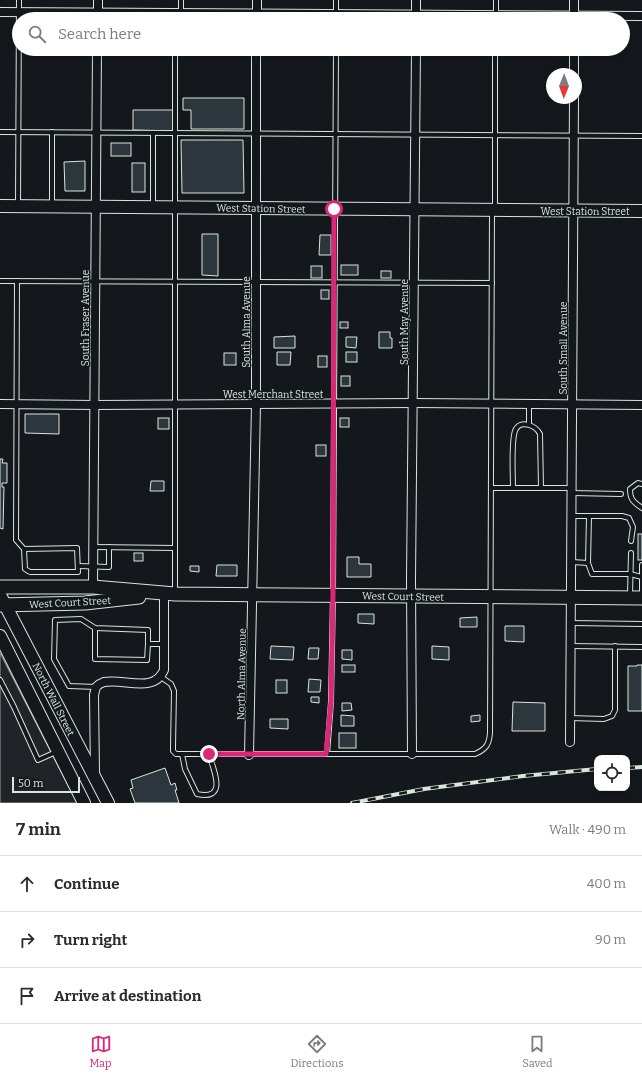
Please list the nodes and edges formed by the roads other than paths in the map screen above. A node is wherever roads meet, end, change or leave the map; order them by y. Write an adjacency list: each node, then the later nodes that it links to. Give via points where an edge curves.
1 (19, 0): 10 (lane)
2 (98, 0): 11 (street)
3 (181, 0): 12 (lane)
4 (257, 0): 13 (street)
5 (336, 0): 14 (lane)
6 (416, 0): 15 (street)
7 (496, 0): 16 (lane)
8 (574, 0): 17 (street)
9 (0, 12): 10 (street)
10 (19, 12)
11 (98, 12)
12 (178, 12)
13 (257, 12)
14 (336, 12)
15 (416, 12)
16 (496, 12)
17 (574, 12)
18 (630, 16): 19 (street)
19 (642, 16)
20 (19, 56): 31 (lane)
21 (97, 56): 33 (street, South Fraser Avenue)
22 (175, 56): 35 (lane)
23 (256, 56): 36 (street, South Alma Avenue)
24 (336, 56): 37 (lane)
25 (416, 56): 38 (street, South May Avenue)
26 (496, 56): 39 (lane)
27 (574, 56): 28 (street)
28 (574, 68)
29 (574, 104): 40 (street, South Small Avenue)
30 (0, 132): 31 (lane)
31 (18, 132): 32 (lane); 43 (lane)
32 (52, 132): 33 (lane); 44 (lane)
33 (97, 133): 34 (lane); 45 (street, South Fraser Avenue)
34 (153, 133): 35 (lane); 46 (lane)
35 (176, 133): 36 (lane); 47 (lane)
36 (256, 134): 37 (lane); 48 (street, South Alma Avenue)
37 (335, 134): 38 (lane); 49 (lane)
38 (415, 134): 39 (lane); 50 (street, South May Avenue)
39 (495, 135): 40 (lane); 51 (lane)
40 (574, 135): 41 (lane); 52 (street, South Small Avenue)
41 (642, 136)
42 (0, 206): 43 (main road, West Station Street)
43 (18, 206): 44 (main road, West Station Street)
44 (52, 206): 45 (main road, West Station Street)
45 (96, 207): 46 (main road, West Station Street); 56 (street, South Fraser Avenue)
46 (153, 207): 47 (main road, West Station Street)
47 (175, 207): 48 (main road, West Station Street); 57 (lane)
48 (255, 208): 49 (main road, West Station Street); 58 (street, South Alma Avenue)
49 (334, 209): 50 (main road, West Station Street); 59 (lane)
50 (414, 209): 51 (main road, West Station Street); 60 (street, South May Avenue)
51 (493, 210): 52 (main road, West Station Street); 61 (lane)
52 (573, 211): 53 (main road, West Station Street); 71 (street, South Small Avenue)
53 (642, 211)
54 (0, 281): 55 (lane)
55 (18, 281): 56 (lane); 65 (lane)
56 (96, 281): 57 (lane); 69 (street, South Fraser Avenue)
57 (175, 282): 58 (lane); 66 (lane)
58 (256, 282): 59 (lane); 67 (street, South Alma Avenue)
59 (334, 282): 60 (lane); 62 (lane)
60 (414, 283): 61 (lane); 63 (street, South May Avenue)
61 (492, 283): 68 (lane)
62 (334, 403): 63 (street, West Merchant Street); 67 (street, West Merchant Street); 100 (lane)
63 (413, 403): 68 (street, West Merchant Street); 101 (street, South May Avenue)
64 (0, 404): 65 (street, West Merchant Street)
65 (17, 404): 69 (street, West Merchant Street); 87 (lane, via 16,540)
66 (175, 404): 67 (street, West Merchant Street); 69 (street, West Merchant Street); 86 (lane)
67 (256, 404): 99 (street, South Alma Avenue)
68 (491, 404): 70 (street, West Merchant Street); 75 (lane)
69 (95, 405): 84 (street, South Fraser Avenue)
70 (529, 405): 71 (street, West Merchant Street); 73 (lane)
71 (572, 405): 72 (street, West Merchant Street); 78 (street, South Small Avenue)
72 (642, 405)
73 (529, 424): 76 (lane, via 518,427 515,431); 77 (lane, via 540,434)
74 (642, 484): 80 (lane, via 638,483 630,489 633,502)
75 (491, 488): 76 (lane); 102 (lane)
76 (513, 488): 77 (lane)
77 (541, 488): 78 (lane)
78 (572, 491): 79 (lane); 81 (street, South Small Avenue)
79 (621, 494)
80 (642, 508)
81 (572, 516): 82 (lane); 89 (street, South Small Avenue)
82 (589, 516): 83 (lane, via 629,518 633,527); 90 (lane)
83 (631, 541)
84 (94, 546): 85 (lane); 93 (street, South Fraser Avenue)
85 (109, 547): 86 (lane); 93 (lane, via 109,567)
86 (175, 548): 98 (lane)
87 (24, 549): 92 (lane, via 78,548); 92 (lane, via 25,569 30,572 78,572)
88 (631, 553): 94 (lane)
89 (572, 562): 90 (lane); 103 (street, South Small Avenue)
90 (588, 563): 94 (lane, via 592,574)
91 (642, 565): 95 (lane)
92 (78, 566): 93 (lane)
93 (94, 567): 97 (street, South Fraser Avenue)
94 (630, 574): 95 (lane); 104 (lane)
95 (642, 577): 104 (lane)
96 (0, 587): 97 (main road, West Court Street)
97 (93, 587): 98 (main road, West Court Street)
98 (169, 594): 99 (main road, West Court Street); 105 (main road, West Court Street, via 85,603); 111 (street)
99 (253, 594): 100 (main road, West Court Street); 125 (street, North Alma Avenue)
100 (333, 595): 101 (main road, West Court Street); 123 (lane, via 331,702)
101 (411, 596): 102 (main road, West Court Street); 124 (street, South May Avenue)
102 (491, 597): 103 (main road, West Court Street); 124 (lane, via 488,745 475,754)
103 (571, 597): 104 (main road, West Court Street); 106 (street, South Small Avenue)
104 (638, 598)
105 (2, 601): 126 (main road, North Wall Street)
106 (571, 623): 107 (lane); 112 (street, South Small Avenue)
107 (642, 624)
108 (95, 628): 110 (lane, via 148,630); 110 (lane, via 95,659 147,660); 117 (lane, via 81,619 55,620 54,659 69,686)
109 (0, 636): 120 (main road, North Wall Street)
110 (148, 644): 111 (lane)
111 (164, 644): 115 (street, via 164,670)
112 (571, 646): 113 (lane); 118 (street, South Small Avenue)
113 (615, 646): 114 (lane); 118 (lane, via 615,710 612,716)
114 (642, 646)
115 (161, 677): 117 (street, via 153,683 103,682); 121 (lane, via 171,684 174,691 173,747 176,754)
116 (0, 680): 120 (lane, via 38,760)
117 (96, 687): 126 (street)
118 (570, 718): 119 (street, South Small Avenue)
119 (570, 742)
120 (57, 751): 127 (main road, North Wall Street)
121 (182, 754): 122 (lane); 122 (lane, via 185,769 197,794 205,796 213,793 217,787 217,778)
122 (209, 754): 125 (lane)
123 (326, 754): 124 (lane); 125 (lane)
124 (412, 754)
125 (249, 755)
126 (95, 777): 128 (main road, North Wall Street)
127 (84, 803)
128 (108, 803)

